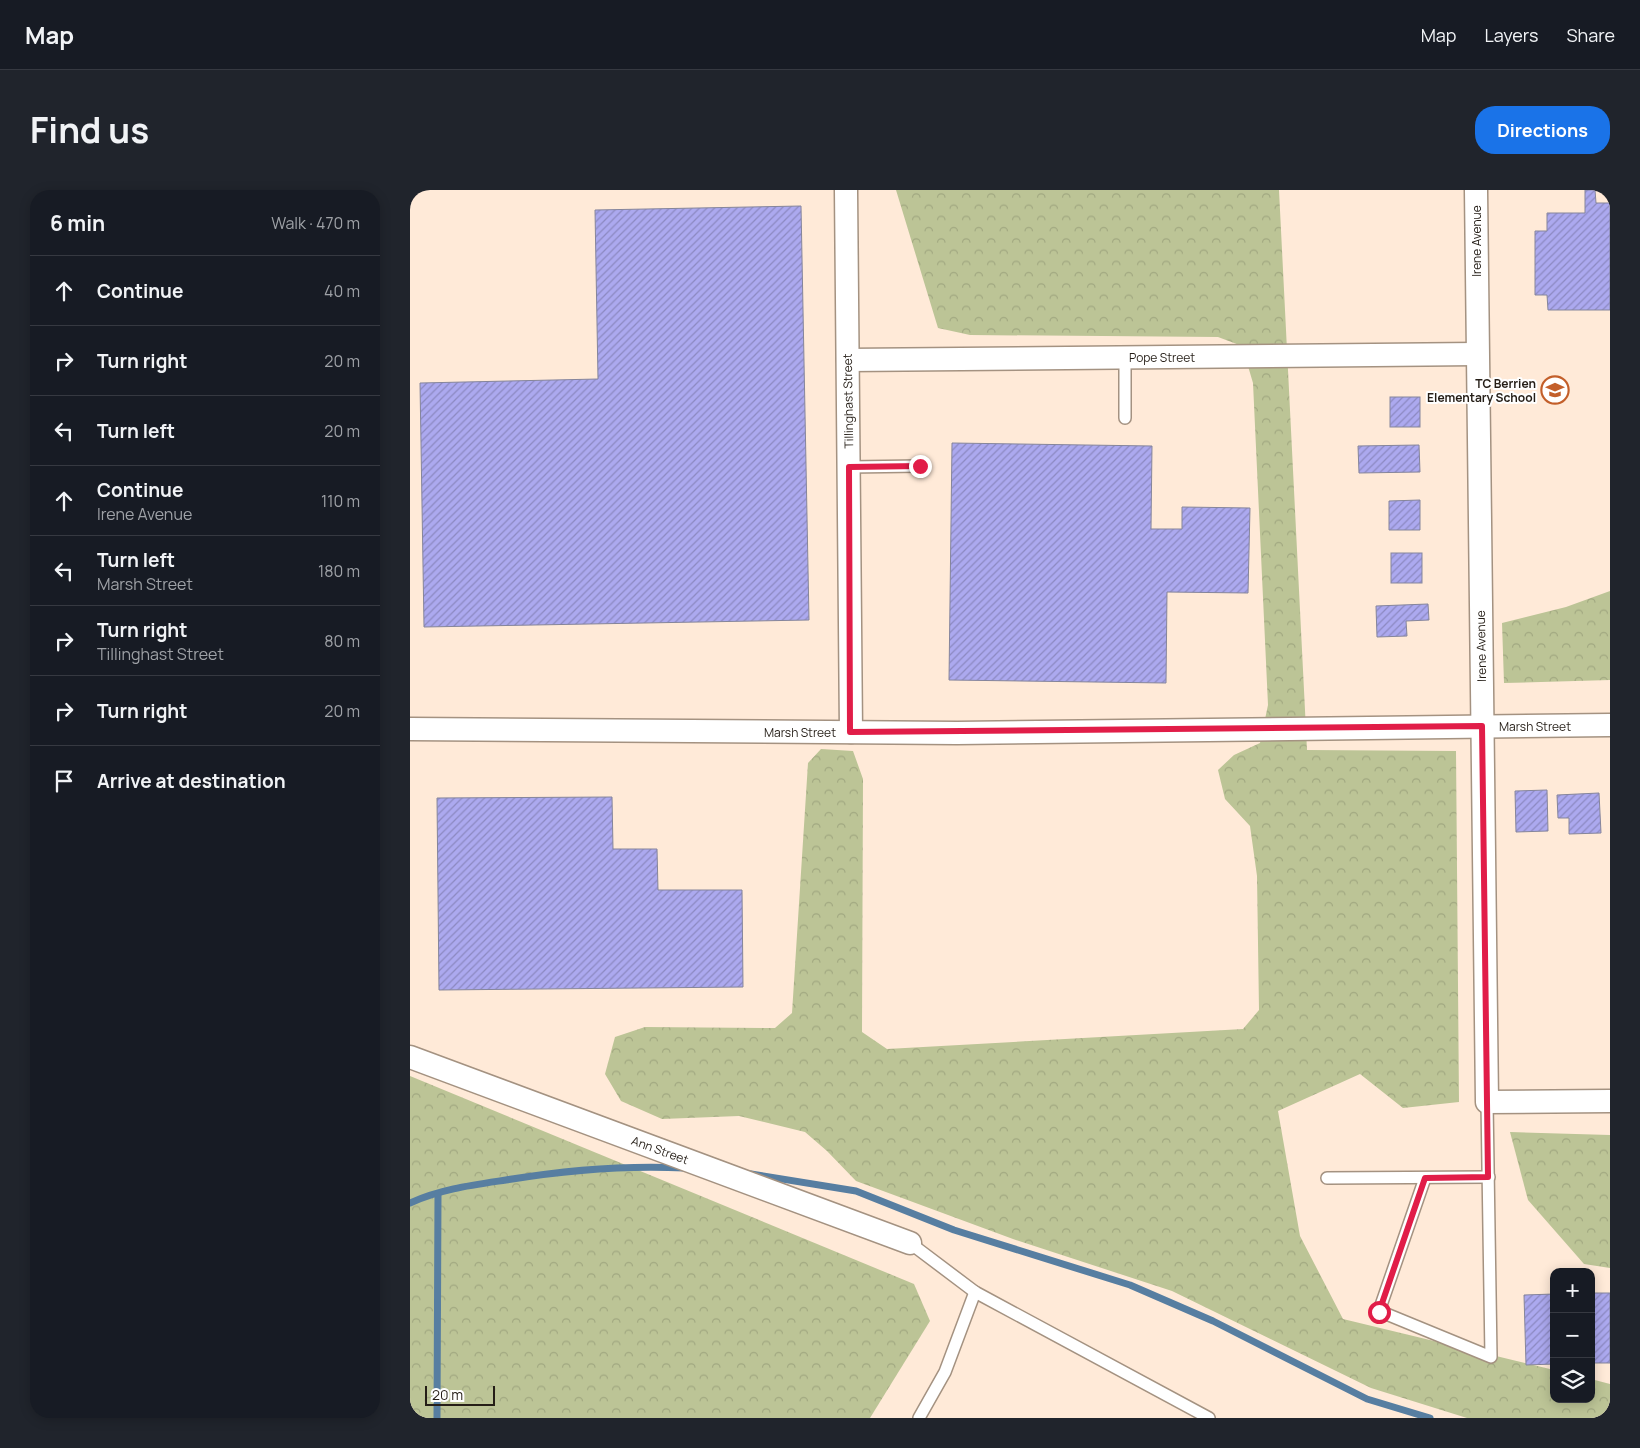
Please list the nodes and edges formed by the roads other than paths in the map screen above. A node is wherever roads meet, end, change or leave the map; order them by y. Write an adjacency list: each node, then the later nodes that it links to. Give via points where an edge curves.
1 (846, 190): 5 (street, Tillinghast Street)
2 (1476, 190): 3 (street, Irene Avenue)
3 (1477, 354): 4 (street, Pope Street); 10 (street, Irene Avenue)
4 (1125, 357): 5 (street, Pope Street); 6 (lane)
5 (848, 360): 8 (street, Tillinghast Street)
6 (1124, 418)
7 (920, 466): 8 (lane)
8 (849, 467): 12 (street, Tillinghast Street)
9 (1610, 725): 10 (street, Marsh Street)
10 (1482, 726): 12 (street, Marsh Street); 15 (street, Irene Avenue)
11 (410, 729): 12 (street, Marsh Street)
12 (850, 732)
13 (410, 1057): 19 (street, Ann Street)
14 (1610, 1101): 15 (street)
15 (1487, 1102): 16 (lane)
16 (1488, 1177): 18 (lane); 18 (lane, via 1491,1358 1379,1312)
17 (1328, 1178): 18 (lane)
18 (1425, 1178)
19 (910, 1243): 20 (lane)
20 (975, 1292): 21 (lane, via 945,1372); 22 (lane)
21 (919, 1418)
22 (1209, 1418)

